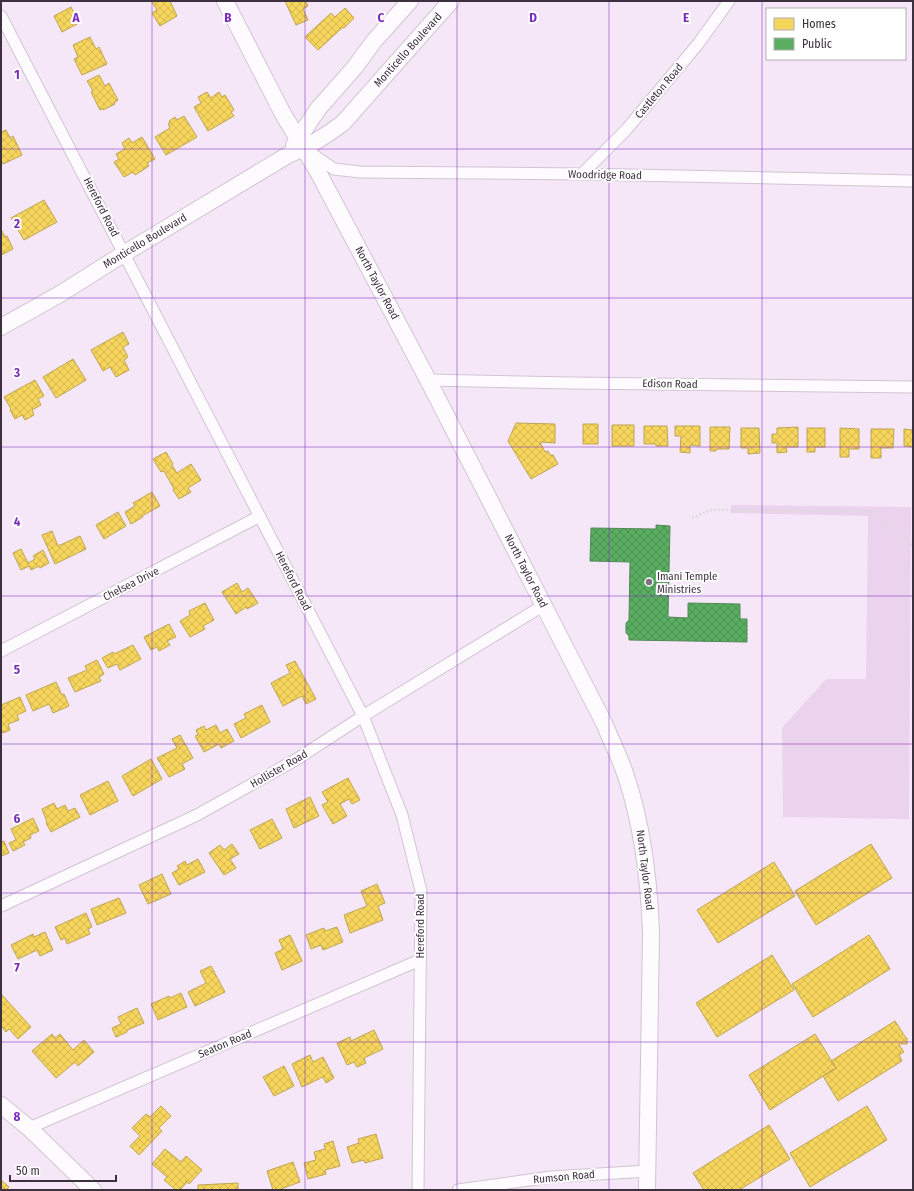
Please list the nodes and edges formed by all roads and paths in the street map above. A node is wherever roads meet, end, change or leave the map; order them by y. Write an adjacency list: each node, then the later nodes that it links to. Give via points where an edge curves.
1 (224, 1): 6 (street, North Taylor Road)
2 (410, 1): 6 (street, via 318,109)
3 (452, 1): 6 (street, Monticello Boulevard, via 343,123)
4 (729, 1): 7 (street, Castleton Road, via 698,44 626,130)
5 (1, 16): 9 (street, Hereford Road)
6 (301, 143): 7 (street, Woodridge Road, via 334,169 360,172); 9 (street, Monticello Boulevard, via 288,155); 11 (street, North Taylor Road)
7 (582, 174): 8 (street, Woodridge Road)
8 (913, 181)
9 (125, 253): 10 (street, Monticello Boulevard); 13 (street, Hereford Road)
10 (1, 327)
11 (428, 380): 12 (street, Edison Road); 16 (street, North Taylor Road)
12 (913, 387)
13 (260, 516): 17 (street, Chelsea Drive); 18 (street, Hereford Road)
14 (692, 518): 15 (path, via 710,510 870,511)
15 (913, 546)
16 (544, 605): 18 (street, Hollister Road); 23 (street, North Taylor Road, via 604,722 625,775 642,834 649,884 651,932)
17 (1, 651)
18 (363, 716): 19 (street, Hollister Road, via 297,759 197,815); 20 (street, Hereford Road, via 402,815 421,891)
19 (1, 906)
20 (420, 960): 22 (street, Seaton Road); 25 (street, Hereford Road)
21 (1, 1105): 22 (street)
22 (29, 1128): 24 (street)
23 (647, 1171): 26 (street, Rumson Road, via 551,1176); 27 (street, North Taylor Road)
24 (93, 1190)
25 (418, 1190)
26 (458, 1190)
27 (647, 1190)

